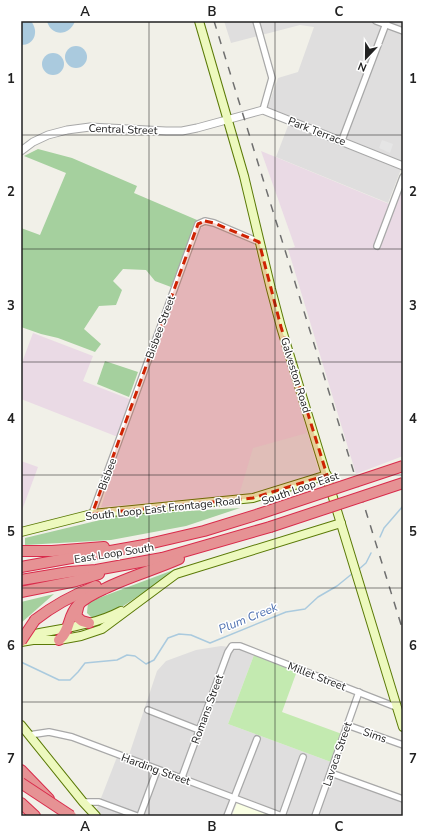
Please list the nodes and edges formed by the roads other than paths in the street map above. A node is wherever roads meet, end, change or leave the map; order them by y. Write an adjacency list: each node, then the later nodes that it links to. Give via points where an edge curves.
1 (199, 21): 7 (main road, Galveston Road)
2 (256, 21): 6 (street, via 272,78)
3 (376, 21): 4 (street)
4 (386, 23): 5 (street); 8 (street)
5 (403, 31)
6 (263, 110): 7 (street); 8 (street, Park Terrace)
7 (228, 119): 9 (street, Central Street, via 182,131 77,128 48,135); 12 (main road, Galveston Road)
8 (342, 140): 10 (street, Park Terrace)
9 (21, 150)
10 (403, 166)
11 (403, 177): 13 (street)
12 (259, 242): 14 (street, Bisbee Street, via 214,223 201,222 196,229); 16 (main road, Galveston Road, via 281,327)
13 (377, 246)
14 (121, 434): 18 (street, Bisbee)
15 (403, 466): 20 (highway, South Loop East, bridge)
16 (326, 475): 18 (main road, South Loop East Frontage Road, via 253,498); 19 (main road, Galveston Road)
17 (403, 483): 23 (highway, bridge)
18 (92, 514): 21 (main road, South Loop East Frontage Road)
19 (341, 524): 30 (main road, via 176,574); 39 (main road, Galveston Road)
20 (204, 531): 22 (highway, East Loop South)
21 (21, 532)
22 (144, 545): 24 (highway, via 52,551); 26 (highway, East Loop South)
23 (210, 545): 25 (highway, East Loop South); 27 (highway, via 152,570)
24 (21, 550)
25 (124, 565): 28 (highway, East Loop South); 29 (highway, via 76,581)
26 (21, 567)
27 (125, 578): 31 (highway, via 88,596); 36 (highway, bridge, via 95,586 48,609 35,620)
28 (21, 580)
29 (21, 592)
30 (136, 603): 32 (main road, via 114,615); 35 (main road, via 102,629)
31 (79, 604): 32 (highway, via 76,616); 33 (highway, via 70,614)
32 (89, 623): 33 (main road)
33 (67, 628): 34 (main road); 35 (highway)
34 (21, 636)
35 (59, 640): 36 (main road)
36 (21, 641)
37 (236, 646): 38 (street, Millet Street); 44 (street, Romans Street, via 232,646 228,652)
38 (359, 692): 39 (street, Millet Street); 42 (street, Lavaca Street)
39 (396, 707): 43 (main road, Galveston Road)
40 (148, 710): 44 (street)
41 (21, 725): 45 (main road)
42 (348, 725): 47 (street, Sims); 52 (street, Lavaca Street)
43 (403, 727)
44 (199, 730): 53 (street, Romans Street)
45 (29, 735): 51 (street, Harding Street, via 49,732 72,737); 58 (main road)
46 (257, 739): 56 (street)
47 (403, 745)
48 (303, 757): 66 (street)
49 (21, 766): 54 (highway)
50 (21, 770): 54 (highway)
51 (157, 770): 53 (street, Harding Street); 64 (street)
52 (331, 773): 57 (street); 67 (street, Lavaca Street)
53 (182, 778): 56 (street, Harding Street)
54 (33, 782): 61 (highway)
55 (21, 783): 62 (highway, bridge)
56 (234, 798): 65 (street); 66 (street, Harding Street)
57 (403, 799)
58 (83, 802): 63 (main road); 64 (street, via 99,802)
59 (21, 803): 60 (highway)
60 (35, 816)
61 (64, 816)
62 (70, 816)
63 (96, 816)
64 (139, 816)
65 (227, 816)
66 (282, 816)
67 (315, 816)

